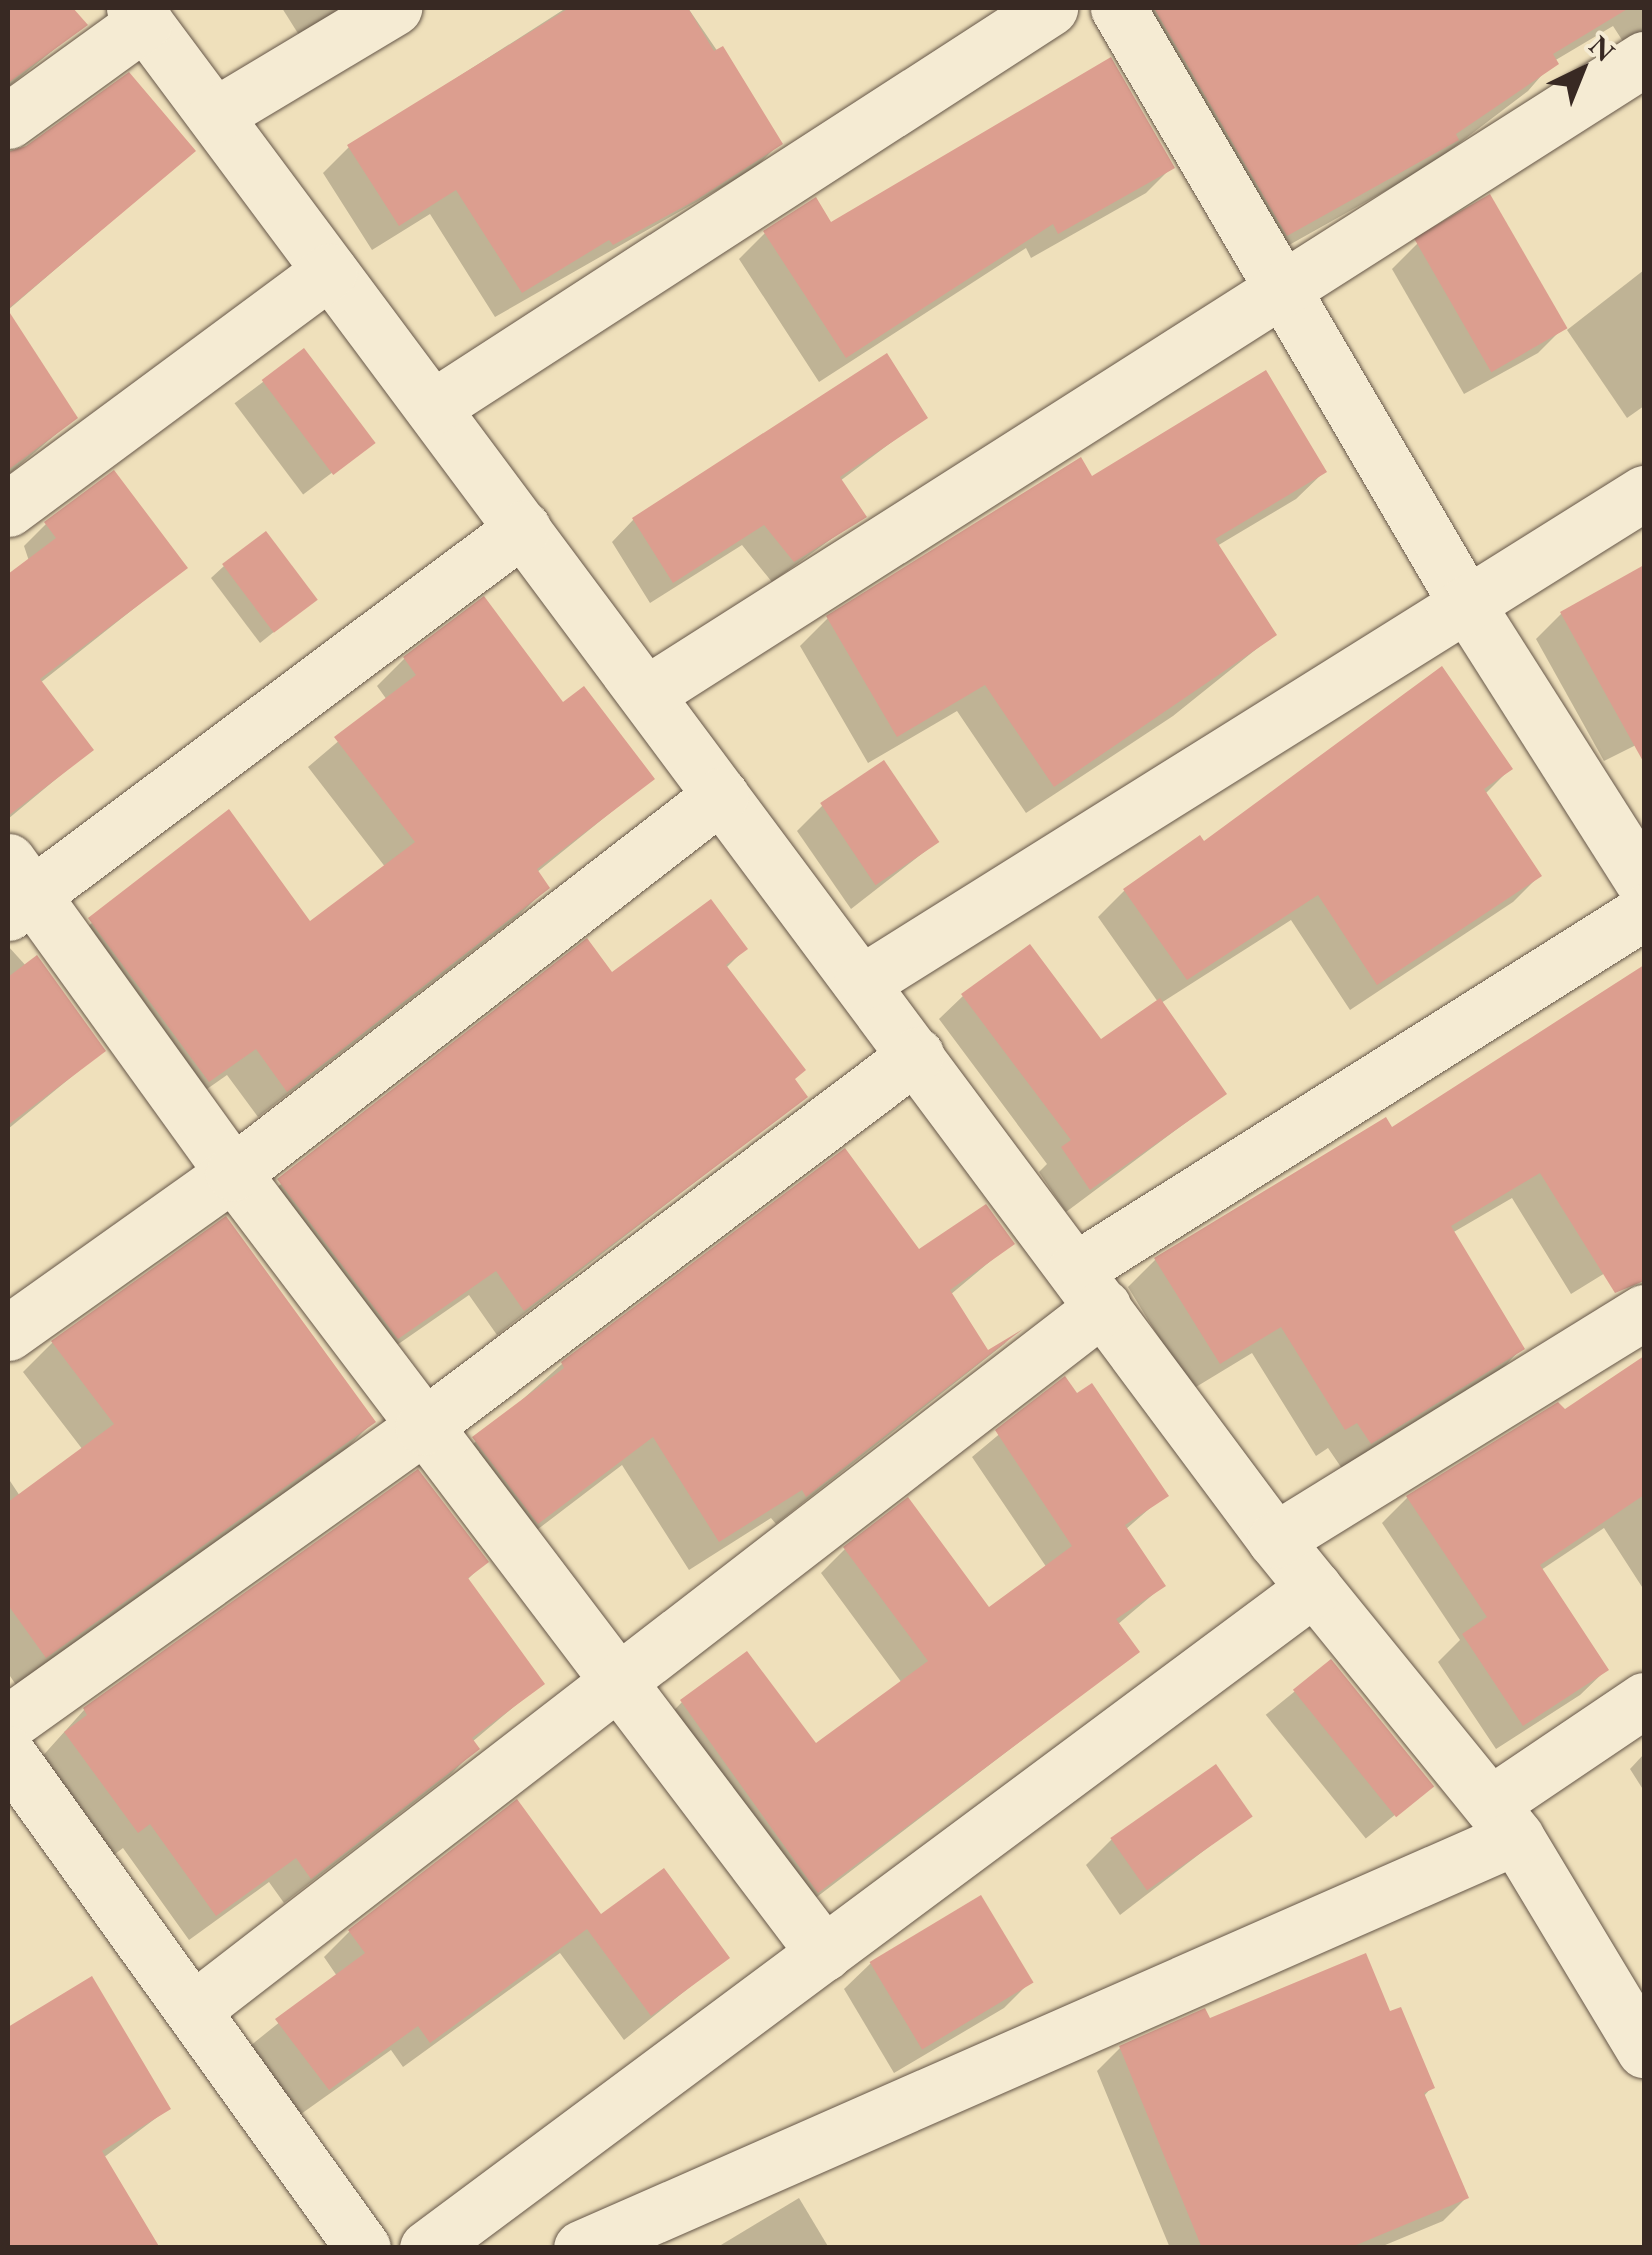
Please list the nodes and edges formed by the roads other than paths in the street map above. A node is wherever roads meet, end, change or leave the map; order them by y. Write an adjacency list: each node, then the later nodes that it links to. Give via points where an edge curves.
1 (394, 8): 6 (street)
2 (1050, 8): 10 (street)
3 (1118, 8): 9 (street)
4 (140, 15): 6 (street); 7 (street)
5 (1644, 58): 9 (street)
6 (215, 115): 8 (street)
7 (8, 121)
8 (330, 271): 10 (street); 12 (street)
9 (1283, 289): 14 (street); 15 (street)
10 (433, 408): 13 (street)
11 (1644, 494): 14 (street)
12 (8, 509)
13 (523, 528): 15 (street); 18 (street)
14 (1466, 604): 17 (street); 20 (street)
15 (646, 694): 16 (street)
16 (721, 795): 20 (street); 22 (street)
17 (1644, 883)
18 (16, 889): 22 (street)
19 (1644, 912): 23 (street)
20 (861, 982): 21 (street)
21 (916, 1055): 23 (street); 26 (street)
22 (232, 1173): 25 (street); 26 (street)
23 (1090, 1288): 27 (street); 29 (street)
24 (1644, 1312): 27 (street)
25 (8, 1334)
26 (424, 1426): 29 (street); 31 (street)
27 (1275, 1540): 28 (street)
28 (1314, 1588): 33 (street); 34 (street)
29 (619, 1684): 34 (street); 35 (street)
30 (1644, 1700): 33 (street)
31 (8, 1723)
32 (8, 1754): 35 (street)
33 (1503, 1820): 36 (street); 39 (street)
34 (824, 1953): 37 (street)
35 (194, 2010): 38 (street)
36 (1644, 2050)
37 (458, 2240)
38 (363, 2248)
39 (581, 2248)

